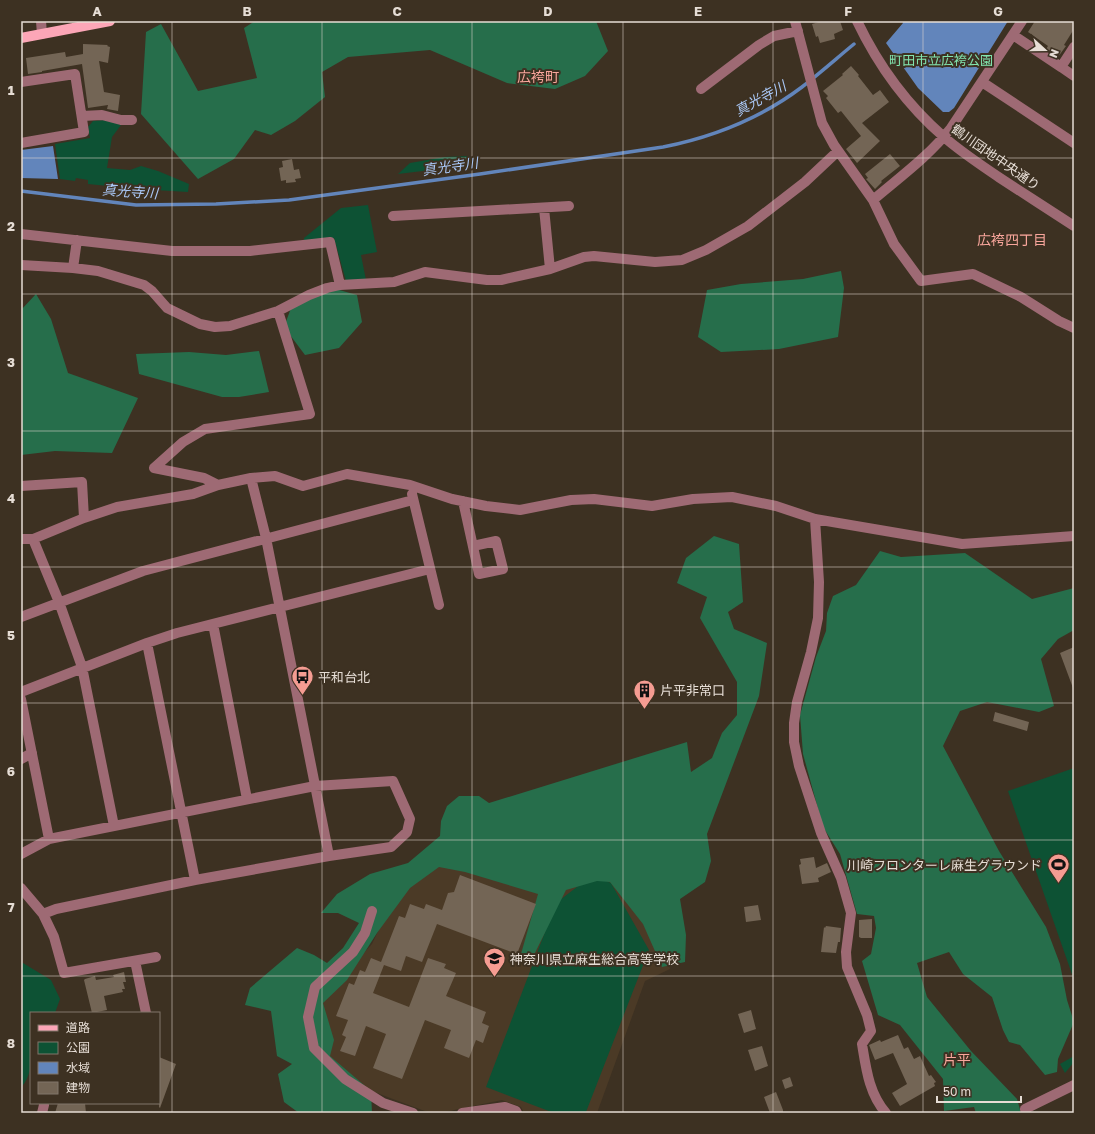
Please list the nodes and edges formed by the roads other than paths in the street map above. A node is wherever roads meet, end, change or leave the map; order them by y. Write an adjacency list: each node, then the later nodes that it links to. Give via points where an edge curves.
1 (41, 21): 8 (street)
2 (110, 21): 6 (main road)
3 (795, 21): 7 (street)
4 (857, 21): 19 (street, 鶴川団地中央通り, via 896,87)
5 (1022, 21): 9 (street)
6 (99, 23): 8 (main road)
7 (798, 31): 16 (street, via 774,36 759,44); 22 (street, via 822,123)
8 (42, 34): 10 (main road)
9 (1013, 35): 12 (street); 15 (street)
10 (21, 38)
11 (1074, 47): 12 (street)
12 (1061, 67): 13 (street)
13 (1074, 76)
14 (21, 82): 17 (street, via 75,74)
15 (982, 82): 19 (street); 21 (street)
16 (701, 89)
17 (82, 116): 18 (street, via 102,115); 20 (street, via 84,132)
18 (132, 120)
19 (944, 138): 23 (street); 27 (street, 鶴川団地中央通り)
20 (21, 143)
21 (1074, 143)
22 (838, 150): 23 (street); 32 (street, via 805,182 748,226 691,258 655,262 584,257)
23 (873, 200): 35 (street, via 894,244 921,281 973,274)
24 (569, 206): 25 (street)
25 (544, 208): 26 (street); 32 (street)
26 (393, 216)
27 (1074, 226)
28 (21, 234): 29 (street)
29 (77, 240): 31 (street); 33 (street, via 180,251 250,251 330,242)
30 (21, 265): 31 (street)
31 (73, 268): 34 (street, via 98,271 144,285 167,308 200,324 215,328)
32 (550, 269): 33 (street, via 501,280 425,272 394,282)
33 (340, 285): 34 (street, via 309,295)
34 (278, 311): 37 (street, via 310,414 205,429 183,442 154,468 204,478)
35 (1074, 328)
36 (251, 478): 37 (street); 38 (street, via 275,476 304,486 346,474); 45 (street)
37 (218, 485): 42 (street, via 193,494 118,507)
38 (410, 485): 40 (street); 41 (street)
39 (21, 486): 42 (street, via 82,482)
40 (413, 500): 45 (street); 49 (street)
41 (462, 501): 43 (street, via 520,510 571,500 594,499 652,506 694,499 732,497 776,506); 48 (street)
42 (84, 518): 47 (street)
43 (815, 519): 44 (street, via 962,544); 79 (street, via 819,582 818,618 797,702 794,742 799,766 821,833 841,878 851,913 846,952 847,967 871,1030 862,1044 873,1092)
44 (1074, 536)
45 (266, 538): 50 (street, via 143,571); 52 (street)
46 (21, 539): 47 (street)
47 (33, 539): 50 (street)
48 (473, 546)
49 (430, 569): 51 (street); 52 (street)
50 (59, 602): 53 (street); 56 (street)
51 (439, 605)
52 (280, 607): 54 (street); 61 (street)
53 (21, 617)
54 (213, 624): 55 (street); 62 (street)
55 (146, 643): 56 (street); 63 (street)
56 (82, 667): 57 (street); 64 (street)
57 (21, 692)
58 (21, 699): 59 (street)
59 (32, 753): 60 (street); 65 (street)
60 (21, 759)
61 (315, 786): 62 (street); 67 (street); 67 (street, via 393,781 410,819 407,832 391,847)
62 (247, 799): 63 (street)
63 (181, 813): 64 (street); 68 (street)
64 (114, 826): 65 (street)
65 (48, 839): 66 (street)
66 (21, 854)
67 (329, 856): 68 (street)
68 (196, 880): 71 (street)
69 (21, 888): 71 (street)
70 (372, 911): 76 (street, via 365,933 353,952 315,987 308,1017 314,1048 345,1079 383,1103)
71 (43, 914): 73 (street, via 54,937 64,973)
72 (156, 957): 73 (street)
73 (135, 960): 74 (street)
74 (146, 1012)
75 (1074, 1085): 80 (street, via 1025,1109)
76 (413, 1113)
77 (462, 1113): 78 (street, via 505,1107)
78 (517, 1113)
79 (886, 1113)
80 (1026, 1113)

